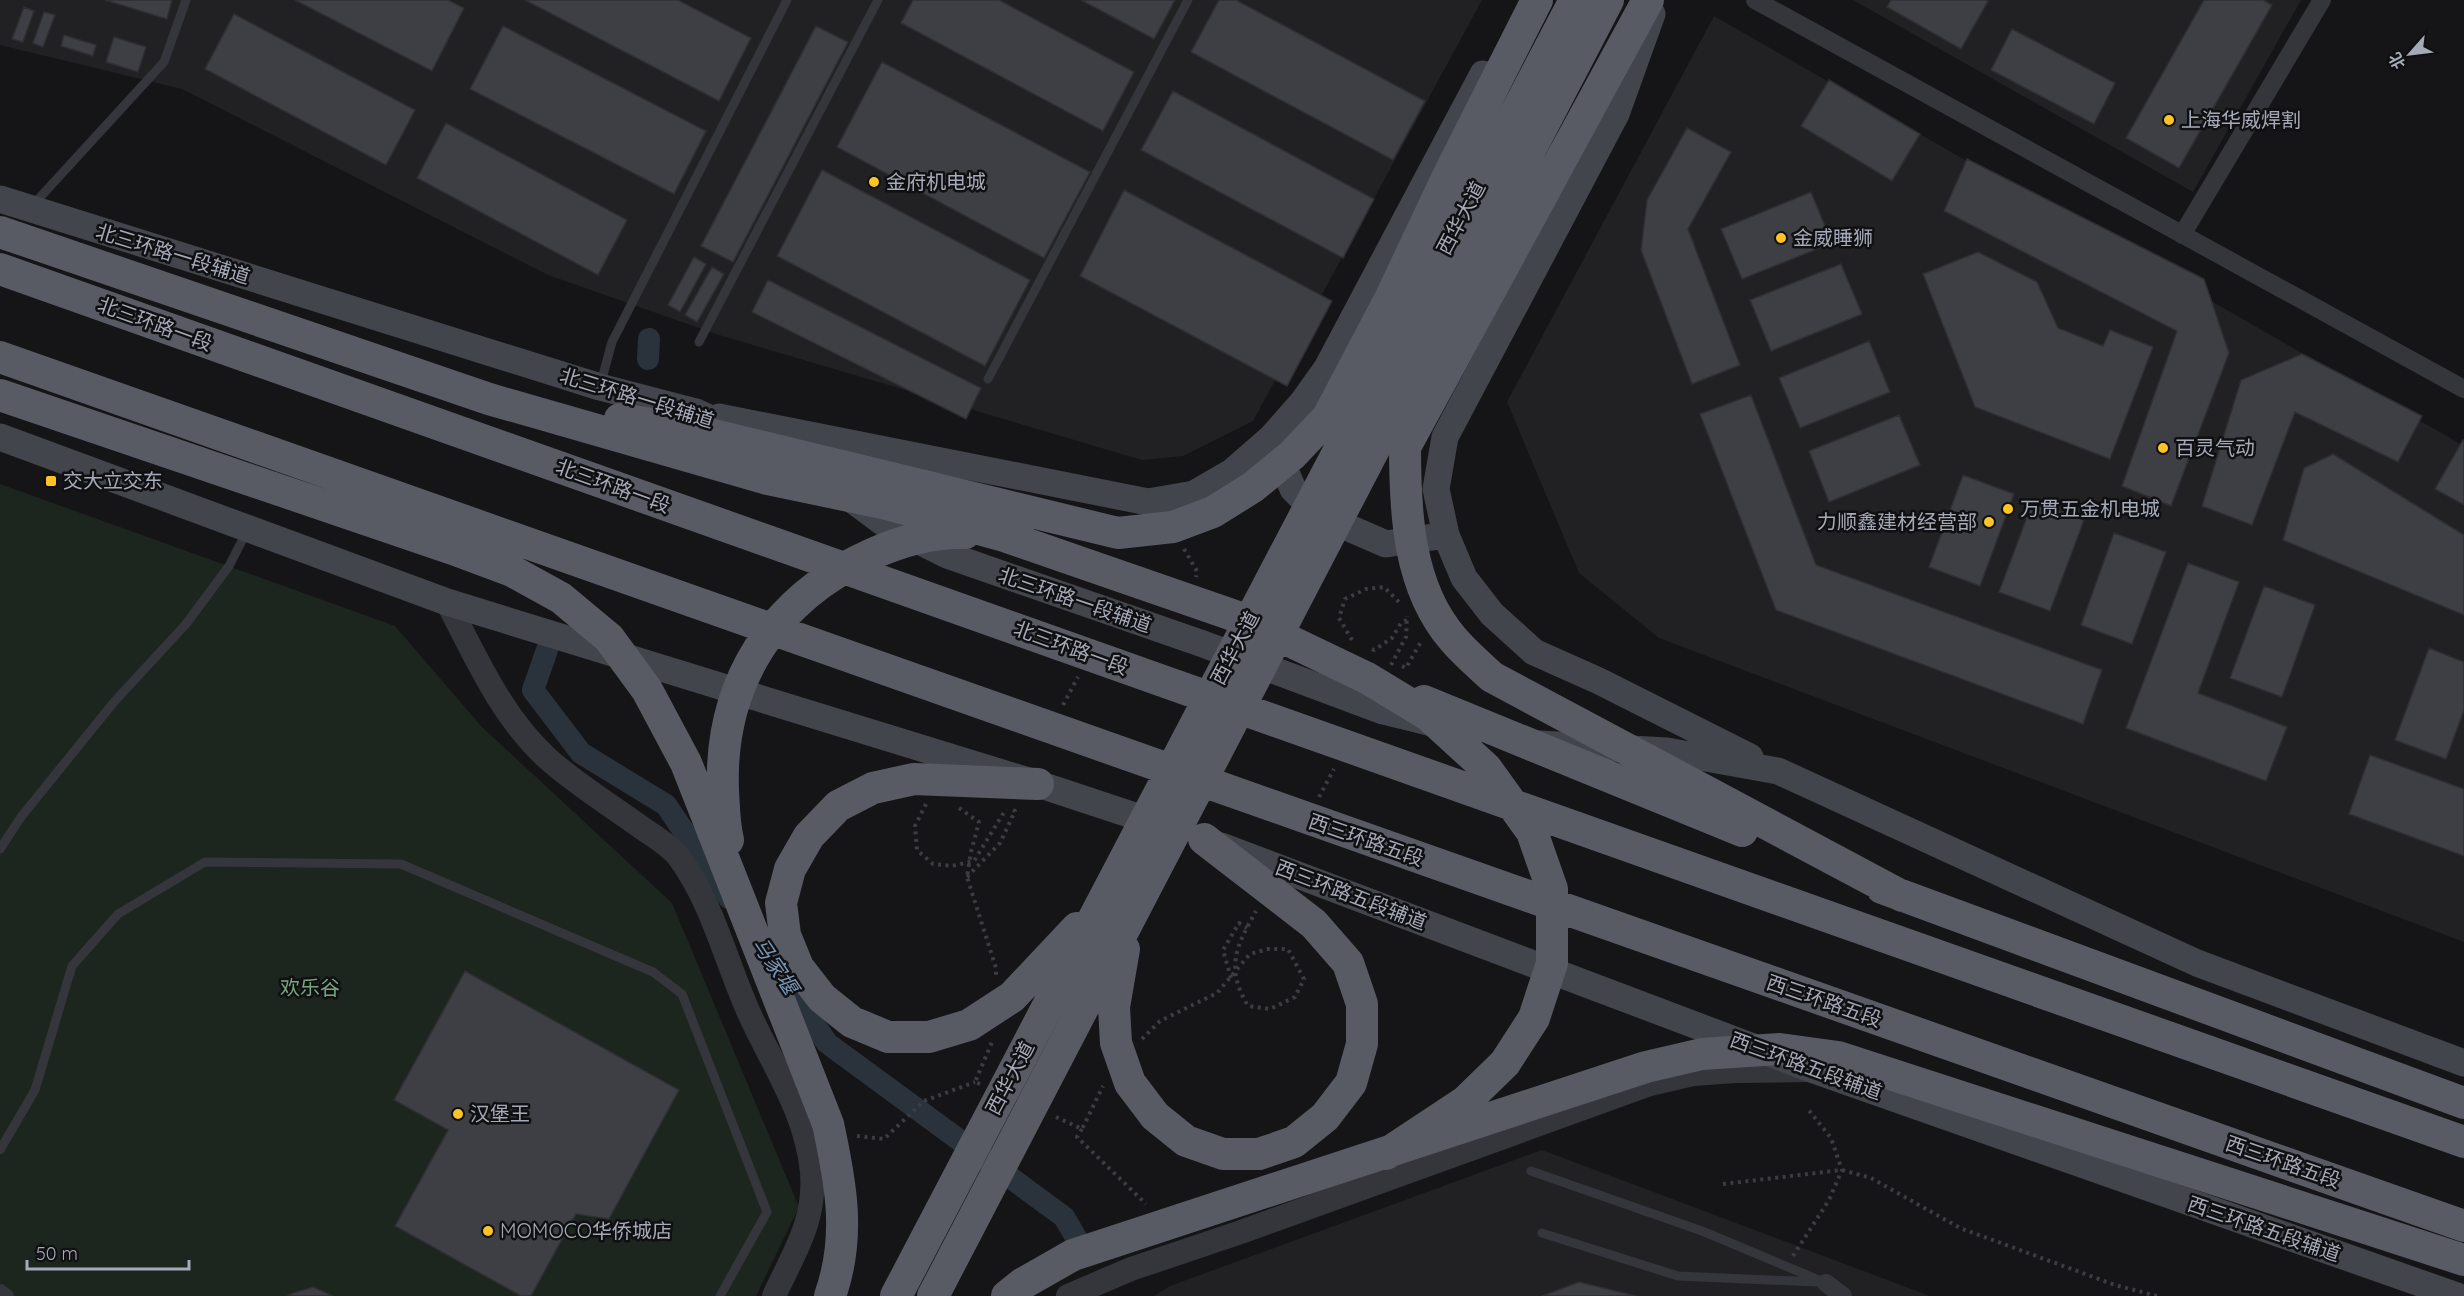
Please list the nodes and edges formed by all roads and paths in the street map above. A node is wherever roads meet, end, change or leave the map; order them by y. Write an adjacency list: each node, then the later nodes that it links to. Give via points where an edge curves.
1 (186, 0): 14 (lane, via 164,62)
2 (788, 0): 24 (lane, via 612,342)
3 (878, 0): 21 (lane)
4 (1188, 0): 23 (lane)
5 (1575, 0): 19 (highway, 西华大道)
6 (1608, 0): 19 (highway, 西华大道)
7 (1648, 0): 15 (highway)
8 (1657, 0): 35 (main road, via 1616,114 1445,437 1436,489)
9 (1755, 0): 17 (street)
10 (2322, 0): 17 (street)
11 (1529, 9): 12 (highway); 31 (main road, via 1497,46 1328,368)
12 (1449, 174): 19 (highway); 29 (highway)
13 (0, 199): 14 (main road, 北三环路一段辅道)
14 (29, 209): 24 (main road, 北三环路一段辅道)
15 (1532, 214): 19 (highway); 32 (highway)
16 (0, 232): 27 (highway)
17 (2182, 234): 25 (street)
18 (0, 269): 59 (highway, 北三环路一段)
19 (1447, 276): 20 (highway, 西华大道)
20 (1413, 341): 29 (highway); 32 (highway); 47 (highway, 西华大道); 48 (highway, 西华大道)
21 (699, 342)
22 (0, 357): 66 (highway, 西三环路五段)
23 (988, 379)
24 (600, 387): 28 (main road, 北三环路一段辅道)
25 (2464, 389)
26 (0, 395): 50 (highway, via 453,549 512,571 561,598 609,638 647,690 686,763)
27 (489, 399): 29 (highway, via 697,431 1118,533 1173,527 1214,512 1292,455); 34 (highway, via 768,479 887,504)
28 (696, 412): 31 (main road, via 1148,502 1194,494 1232,472); 40 (main road, 北三环路一段辅道, via 774,449 885,524 947,555 1383,711 1510,743 1668,751)
29 (1328, 417)
30 (0, 437): 33 (main road)
31 (1271, 438): 35 (main road, via 1293,489 1319,515 1386,544)
32 (1405, 447): 46 (highway, via 1405,495 1413,560 1431,605 1452,638 1492,678)
33 (248, 528): 36 (main road); 44 (lane, via 228,566 186,624 114,702 21,817)
34 (1001, 535): 39 (highway, via 1244,619); 50 (highway, via 941,532 889,546 854,562 810,590 759,646 741,683 724,737 723,777 725,827)
35 (1446, 535): 40 (main road, via 1464,578 1492,614 1534,652)
36 (447, 603): 41 (main road); 75 (street, via 521,732 548,760 676,855 699,889 749,1015 786,1084 802,1125 812,1172 811,1202 803,1239)
37 (1421, 642): 38 (path, via 1406,668)
38 (1394, 661)
39 (1367, 678): 46 (highway); 61 (highway, via 1428,715 1486,768 1532,832 1552,889 1552,963 1534,1018 1505,1063 1466,1101)
40 (1778, 771): 52 (main road, via 2197,963)
41 (1038, 784): 43 (main road, 西三环路五段辅道); 47 (highway, via 914,779 873,788 838,806 809,836 790,869 781,903 785,935 798,967 822,998 852,1022 888,1037 929,1037 969,1025 1012,997)
42 (1007, 807): 45 (path, via 1015,811 1000,843)
43 (1204, 839): 48 (highway, via 1314,924 1348,963 1362,1004 1362,1044 1351,1083 1325,1117 1294,1142 1258,1154 1223,1154 1186,1140 1155,1116 1130,1083 1116,1043 1114,1007); 53 (main road, 西三环路五段辅道)
44 (0, 849)
45 (967, 877)
46 (1902, 896): 55 (highway)
47 (1102, 902): 77 (highway, 西华大道)
48 (1130, 918): 78 (highway, 西华大道)
49 (1247, 928): 51 (path, via 1239,923 1223,950)
50 (753, 933): 76 (highway, via 828,1124 840,1179 844,1238)
51 (1231, 978)
52 (2464, 1063)
53 (1814, 1070): 72 (main road, 西三环路五段辅道); 80 (street, via 1693,1074 1650,1084 1131,1269)
54 (975, 1082): 57 (path, via 924,1101)
55 (2464, 1103)
56 (1807, 1108): 62 (path, via 1831,1138)
57 (906, 1119)
58 (1082, 1129): 65 (path, via 1077,1137)
59 (2464, 1142)
60 (0, 1150): 74 (lane, via 35,1090 72,966 118,914 205,862 401,864 653,972 682,994 767,1212)
61 (1386, 1154): 68 (highway, via 1646,1067 1702,1054 1780,1049 1838,1057); 79 (highway, via 1073,1255)
62 (1842, 1170): 64 (path); 69 (path, via 1812,1230); 82 (path, via 1870,1178 1960,1228 2115,1285)
63 (1530, 1171): 69 (lane, via 1702,1230)
64 (1723, 1184)
65 (1151, 1208)
66 (2464, 1226)
67 (1542, 1233): 70 (lane, via 1678,1276)
68 (2458, 1259)
69 (1786, 1266): 70 (lane)
70 (1826, 1283): 81 (street)
71 (0, 1291): 73 (street)
72 (2421, 1291): 83 (main road, 西三环路五段辅道)
73 (7, 1296)
74 (720, 1296)
75 (774, 1296)
76 (830, 1296)
77 (896, 1296)
78 (933, 1296)
79 (1007, 1296)
80 (1068, 1296)
81 (1843, 1296)
82 (2157, 1296)
83 (2457, 1296)

